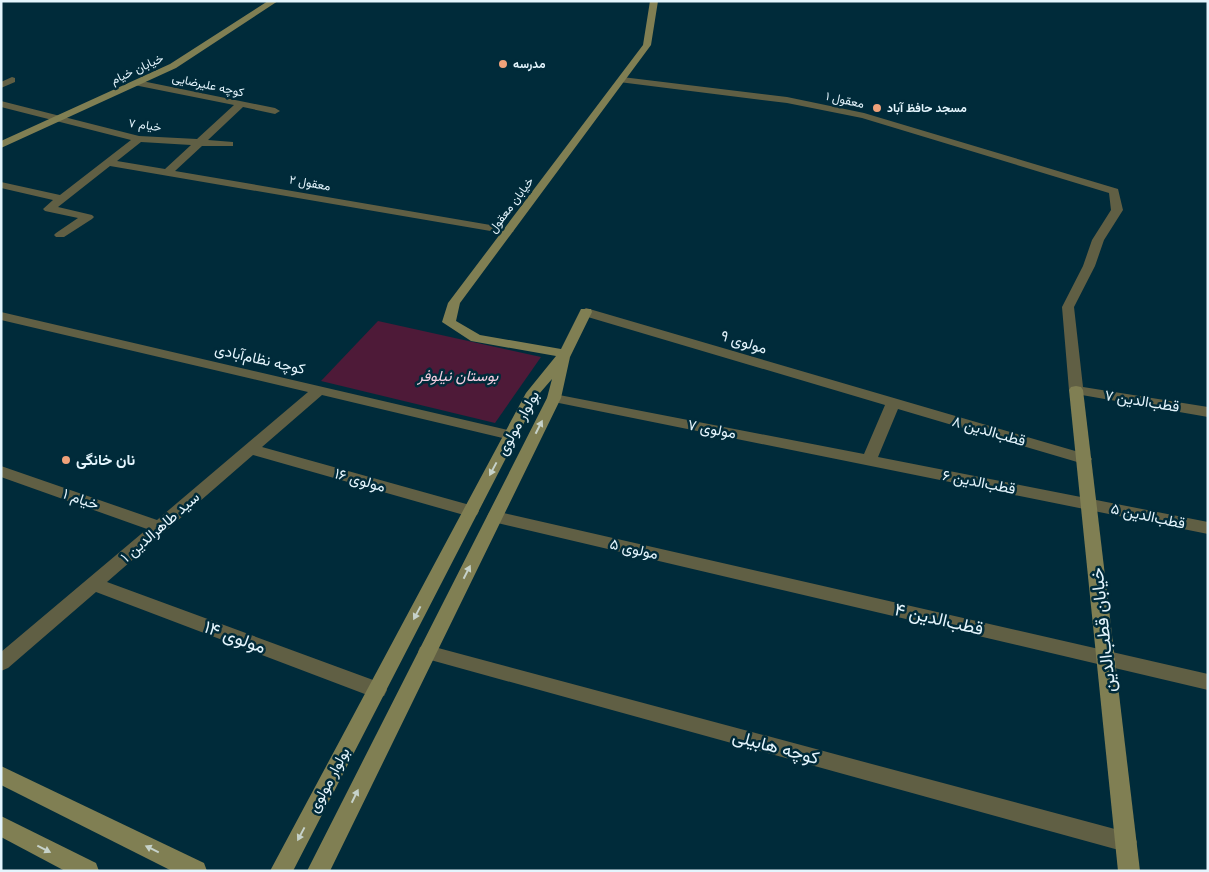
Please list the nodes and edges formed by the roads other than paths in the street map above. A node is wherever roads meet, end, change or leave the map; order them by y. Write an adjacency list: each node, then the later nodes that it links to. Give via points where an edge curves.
1 (274, 1): 5 (street, خیابان خیام, via 196,53)
2 (654, 1): 4 (street, خیابان معقول, via 647,45)
3 (12, 80): 6 (street)
4 (622, 80): 19 (street, خیابان معقول); 24 (street, معقول ۱, via 786,100 864,116 1114,191 1117,210 1098,240 1068,307)
5 (137, 83): 8 (street, کوچه علیرضایی); 10 (street, خیابان خیام)
6 (1, 85)
7 (1, 104): 10 (street, خیام ۷)
8 (242, 104): 9 (street, کوچه علیرضایی); 12 (street)
9 (275, 111)
10 (59, 118): 11 (street, خیام ۷); 13 (street, خیابان خیام)
11 (139, 139): 12 (street, خیام ۷); 15 (street)
12 (201, 142): 14 (street, خیام ۷); 16 (street)
13 (3, 143)
14 (229, 144)
15 (108, 163): 16 (street, معقول ۲); 18 (street)
16 (167, 173): 19 (street, معقول ۲)
17 (1, 184): 18 (street)
18 (62, 199): 20 (street, via 49,209 88,217)
19 (508, 231): 22 (street, خیابان معقول, via 454,303 449,322 476,338)
20 (60, 235)
21 (1, 316): 23 (street, کوچه نظام‌آبادی)
22 (564, 354): 25 (street, بولوار مولوی); 26 (street, مولوی ۹, via 586,312); 28 (street, بولوار مولوی, via 533,394)
23 (319, 390): 28 (street, کوچه نظام‌آبادی); 29 (street, سید طاهرالدین ۱)
24 (1076, 390): 27 (street, قطب‌الدین ۷); 30 (street, خیابان قطب‌الدین)
25 (554, 398): 31 (street, مولوی ۷); 35 (street, بولوار مولوی, one-way to 25)
26 (893, 403): 30 (street, قطب‌الدین ۸); 31 (street)
27 (1208, 412)
28 (511, 435): 34 (street, بولوار مولوی, one-way to 34)
29 (250, 449): 34 (street, مولوی ۱۶); 36 (street, سید طاهرالدین ۱)
30 (1084, 459): 33 (street, خیابان قطب‌الدین)
31 (869, 460): 33 (street, قطب‌الدین ۶)
32 (1, 471): 36 (street, خیام ۱)
33 (1089, 504): 37 (street, قطب‌الدین ۵); 41 (street, خیابان قطب‌الدین)
34 (471, 511): 44 (street, بولوار مولوی, one-way to 44)
35 (494, 517): 38 (street, مولوی ۵); 40 (street, بولوار مولوی, one-way to 35)
36 (160, 527): 39 (street, سید طاهرالدین ۱)
37 (1208, 528)
38 (773, 581): 41 (street, قطب‌الدین ۴)
39 (93, 584): 42 (street, سید طاهرالدین ۱); 44 (street, مولوی ۱۴)
40 (427, 652): 47 (street, کوچه هابیلی); 51 (street, بولوار مولوی, one-way to 40)
41 (1106, 658): 43 (street, قطب‌الدین ۴); 47 (street, خیابان قطب‌الدین)
42 (1, 663)
43 (1208, 682)
44 (377, 690): 50 (street, بولوار مولوی, one-way to 50)
45 (1, 775): 49 (street, one-way to 45)
46 (1, 826): 48 (street, one-way to 48)
47 (1126, 842): 52 (street, خیابان قطب‌الدین)
48 (73, 868)
49 (196, 871)
50 (281, 871)
51 (318, 871)
52 (1129, 871)

